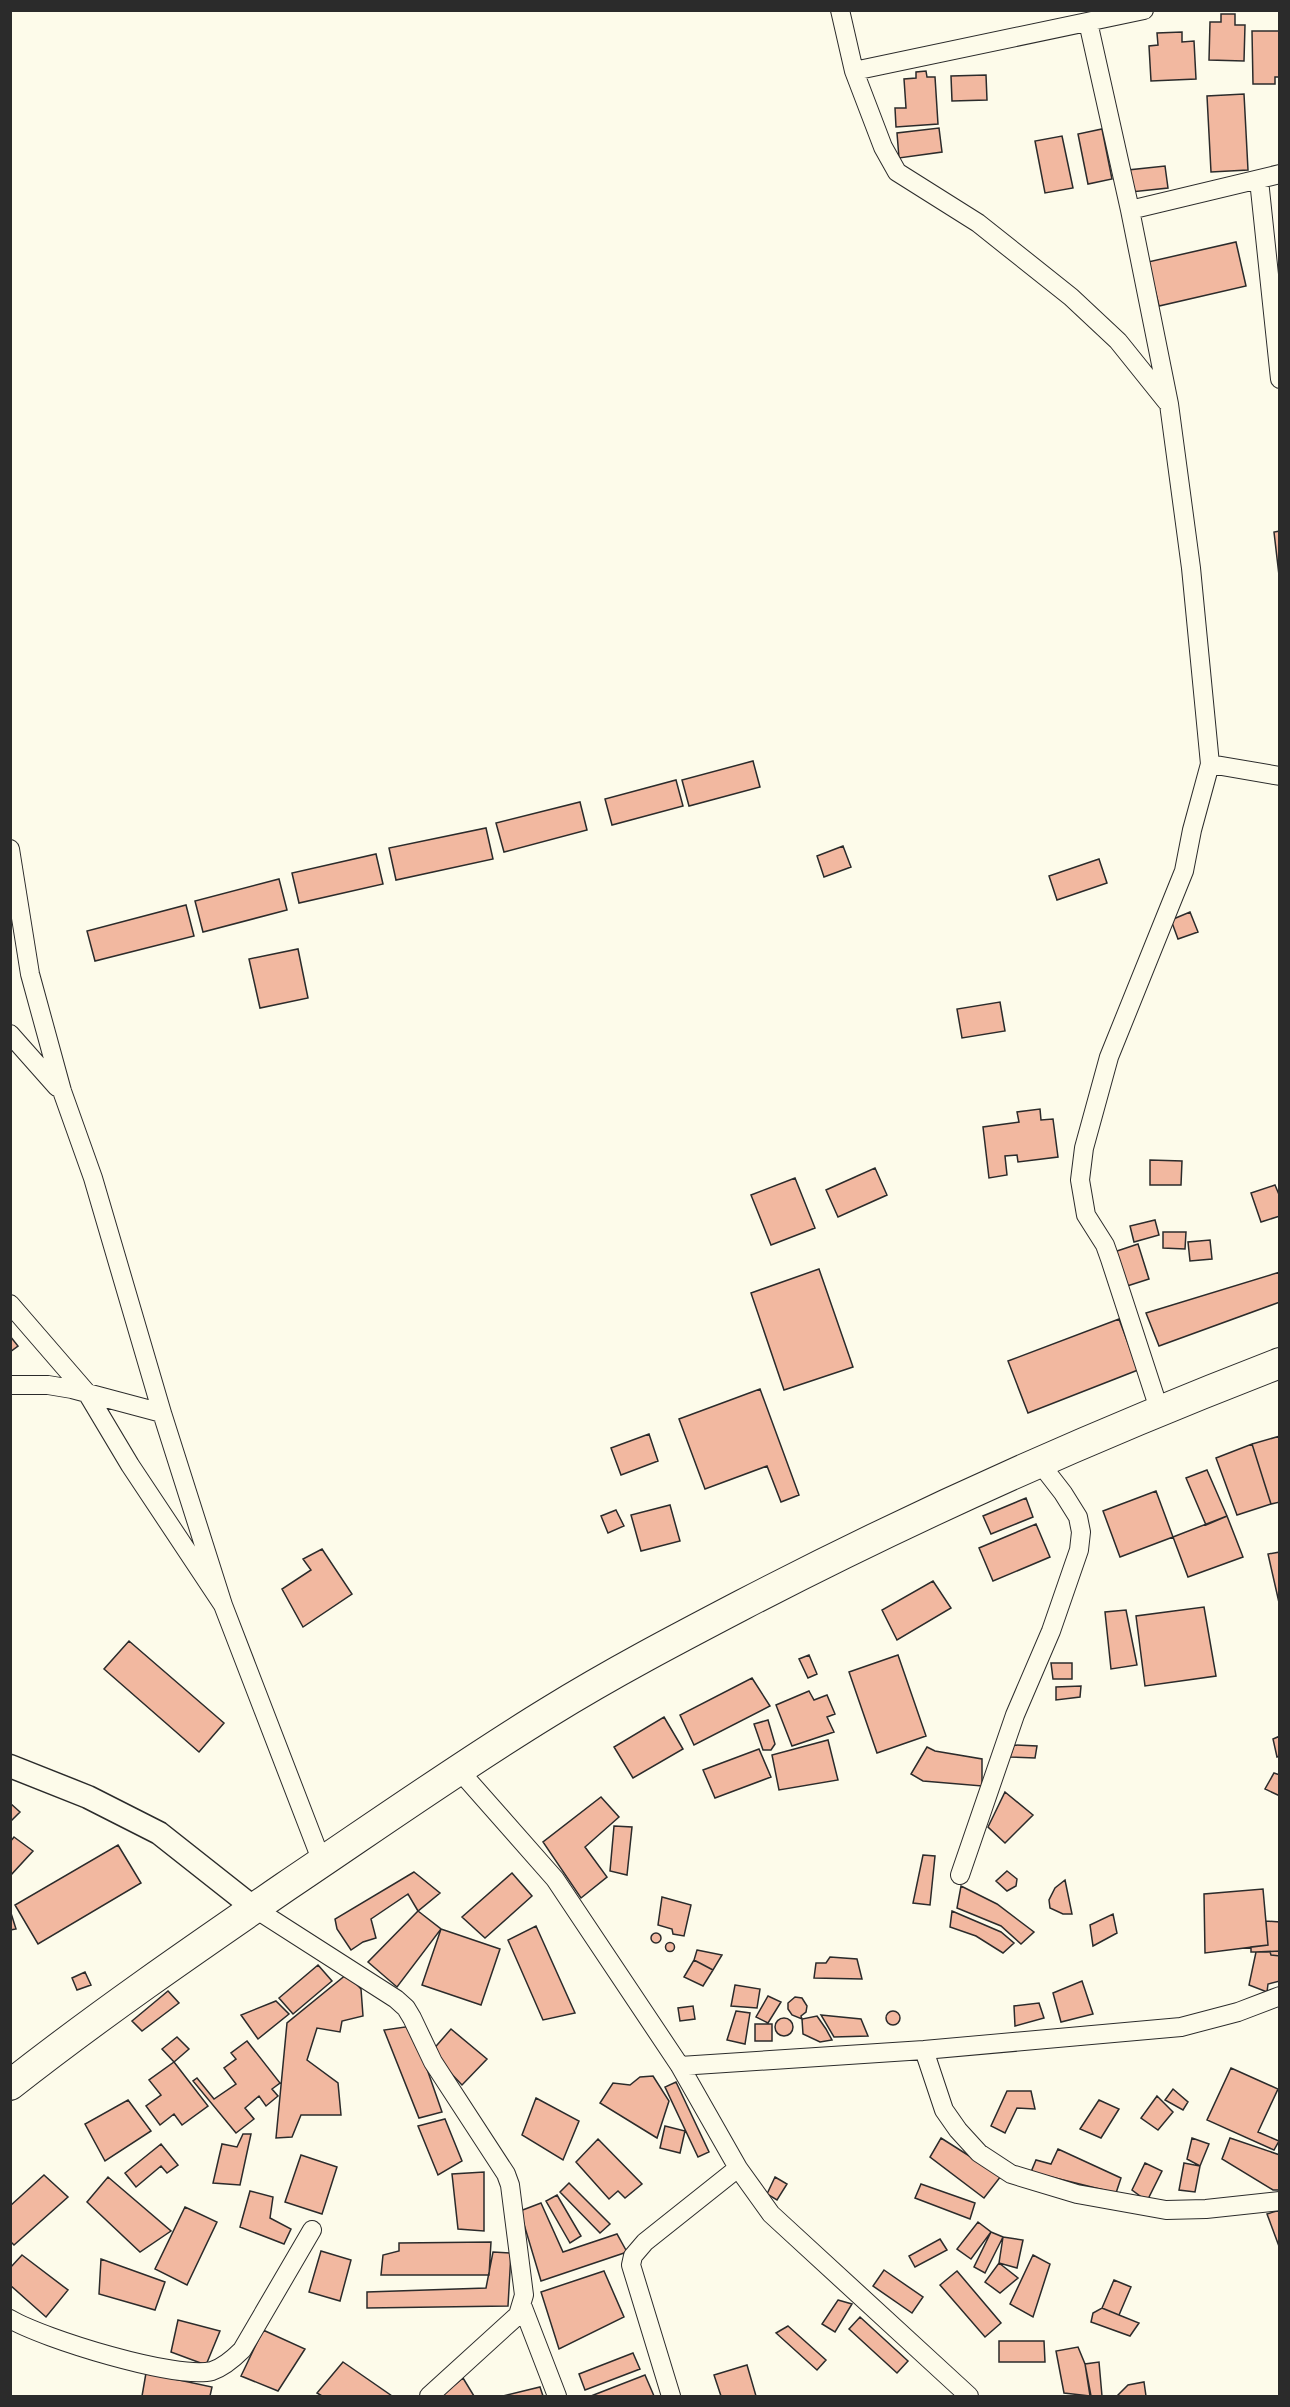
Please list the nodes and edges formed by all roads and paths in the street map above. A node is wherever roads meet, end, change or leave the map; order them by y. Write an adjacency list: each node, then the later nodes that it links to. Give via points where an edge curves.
1 (840, 10): 4 (street)
2 (1144, 10): 3 (street)
3 (1088, 22): 4 (street); 7 (street)
4 (854, 71): 9 (street, via 883,147 897,172 978,223 1071,297 1118,341)
5 (1280, 174): 6 (street)
6 (1259, 180): 7 (street); 8 (street)
7 (1131, 210): 9 (street)
8 (1280, 379)
9 (1169, 404): 10 (street, via 1191,568)
10 (1210, 764): 11 (street); 19 (street, via 1184,872 1108,1057 1084,1148 1080,1180 1086,1215 1105,1245)
11 (1280, 776)
12 (10, 849): 14 (street, via 30,974)
13 (10, 1034): 14 (street)
14 (62, 1091): 20 (street, via 93,1178)
15 (10, 1304): 18 (street)
16 (1280, 1363): 19 (highway)
17 (10, 1385): 18 (street, via 48,1385)
18 (87, 1394): 20 (street); 22 (street)
19 (1159, 1410): 21 (highway)
20 (162, 1413): 22 (street)
21 (1039, 1462): 24 (highway, via 912,1518 685,1635 552,1710); 26 (street, via 1078,1518 1079,1550)
22 (223, 1605): 25 (street)
23 (10, 1766): 27 (street, via 88,1797 159,1833)
24 (458, 1769): 25 (highway); 30 (street, via 555,1879)
25 (322, 1862): 27 (highway)
26 (960, 1875)
27 (254, 1908): 31 (highway); 35 (street, via 406,2008 433,2062 508,2180 513,2194)
28 (1280, 1996): 29 (street, via 1181,2027)
29 (924, 2050): 30 (street); 33 (street, via 944,2110 958,2130 979,2152 1011,2174 1077,2194 1166,2210)
30 (680, 2066): 32 (street)
31 (10, 2085)
32 (738, 2168): 39 (street, via 645,2242 633,2256 631,2265); 40 (street, via 771,2214)
33 (1280, 2201)
34 (312, 2230): 36 (street, via 242,2350 212,2371 195,2373 163,2368 82,2348)
35 (522, 2305): 37 (street, via 518,2315); 38 (street)
36 (10, 2319)
37 (429, 2397)
38 (558, 2397)
39 (671, 2397)
40 (969, 2397)

